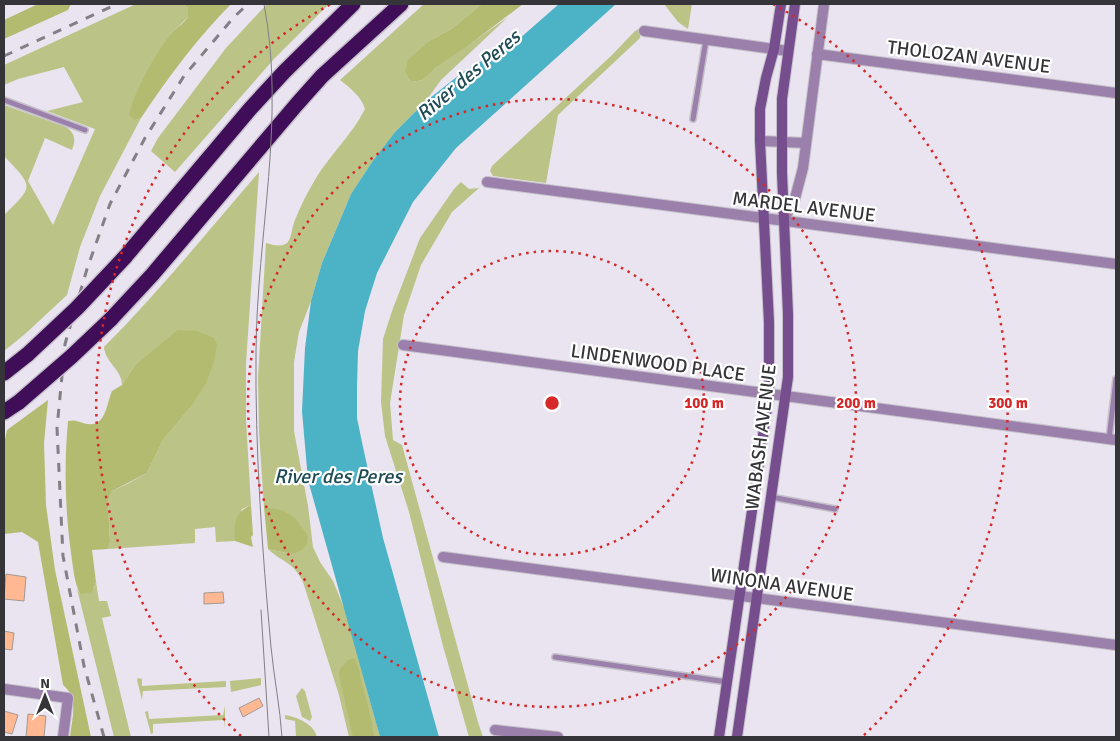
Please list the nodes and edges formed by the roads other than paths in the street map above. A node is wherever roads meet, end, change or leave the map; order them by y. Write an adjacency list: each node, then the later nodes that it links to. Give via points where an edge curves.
1 (353, 4): 23 (highway, bridge, via 250,109 125,257 65,319)
2 (401, 4): 27 (highway, bridge, via 322,76 111,319)
3 (781, 4): 8 (main road, WABASH AVENUE)
4 (795, 4): 9 (main road)
5 (824, 4): 10 (street, WABASH AVENUE)
6 (644, 32): 7 (street)
7 (706, 40): 8 (street); 13 (lane)
8 (774, 49): 9 (street); 15 (main road, WABASH AVENUE, via 760,109)
9 (788, 51): 16 (main road)
10 (816, 54): 11 (street, THOLOZAN AVENUE); 17 (street, WABASH AVENUE)
11 (1116, 93)
12 (4, 100): 14 (lane)
13 (693, 119)
14 (85, 130)
15 (760, 141): 16 (street); 19 (main road, WABASH AVENUE)
16 (781, 142): 17 (street); 20 (main road)
17 (806, 143): 20 (street, WABASH AVENUE, via 794,202)
18 (487, 182): 19 (street, MARDEL AVENUE)
19 (764, 219): 20 (street, MARDEL AVENUE); 25 (main road, WABASH AVENUE, via 770,322)
20 (784, 220): 21 (street, MARDEL AVENUE); 26 (main road, WABASH AVENUE, via 788,377)
21 (1116, 264)
22 (403, 345): 25 (street, LINDENWOOD PLACE)
23 (4, 373)
24 (1116, 379): 28 (lane)
25 (769, 394): 26 (street, LINDENWOOD PLACE); 32 (main road, WABASH AVENUE)
26 (784, 396): 28 (street, LINDENWOOD PLACE); 29 (main road, WABASH AVENUE)
27 (4, 412)
28 (1113, 440)
29 (771, 497): 30 (lane); 33 (main road, WABASH AVENUE)
30 (835, 510)
31 (443, 557): 32 (street, WINONA AVENUE)
32 (739, 596): 33 (street, WINONA AVENUE); 36 (main road, WABASH AVENUE)
33 (757, 599): 34 (street, WINONA AVENUE); 42 (main road, WABASH AVENUE)
34 (1116, 645)
35 (555, 657): 36 (lane)
36 (727, 682): 41 (main road, WABASH AVENUE)
37 (4, 689): 39 (street, via 68,698)
38 (495, 730): 40 (street)
39 (63, 737)
40 (558, 737)
41 (719, 737)
42 (737, 737)

